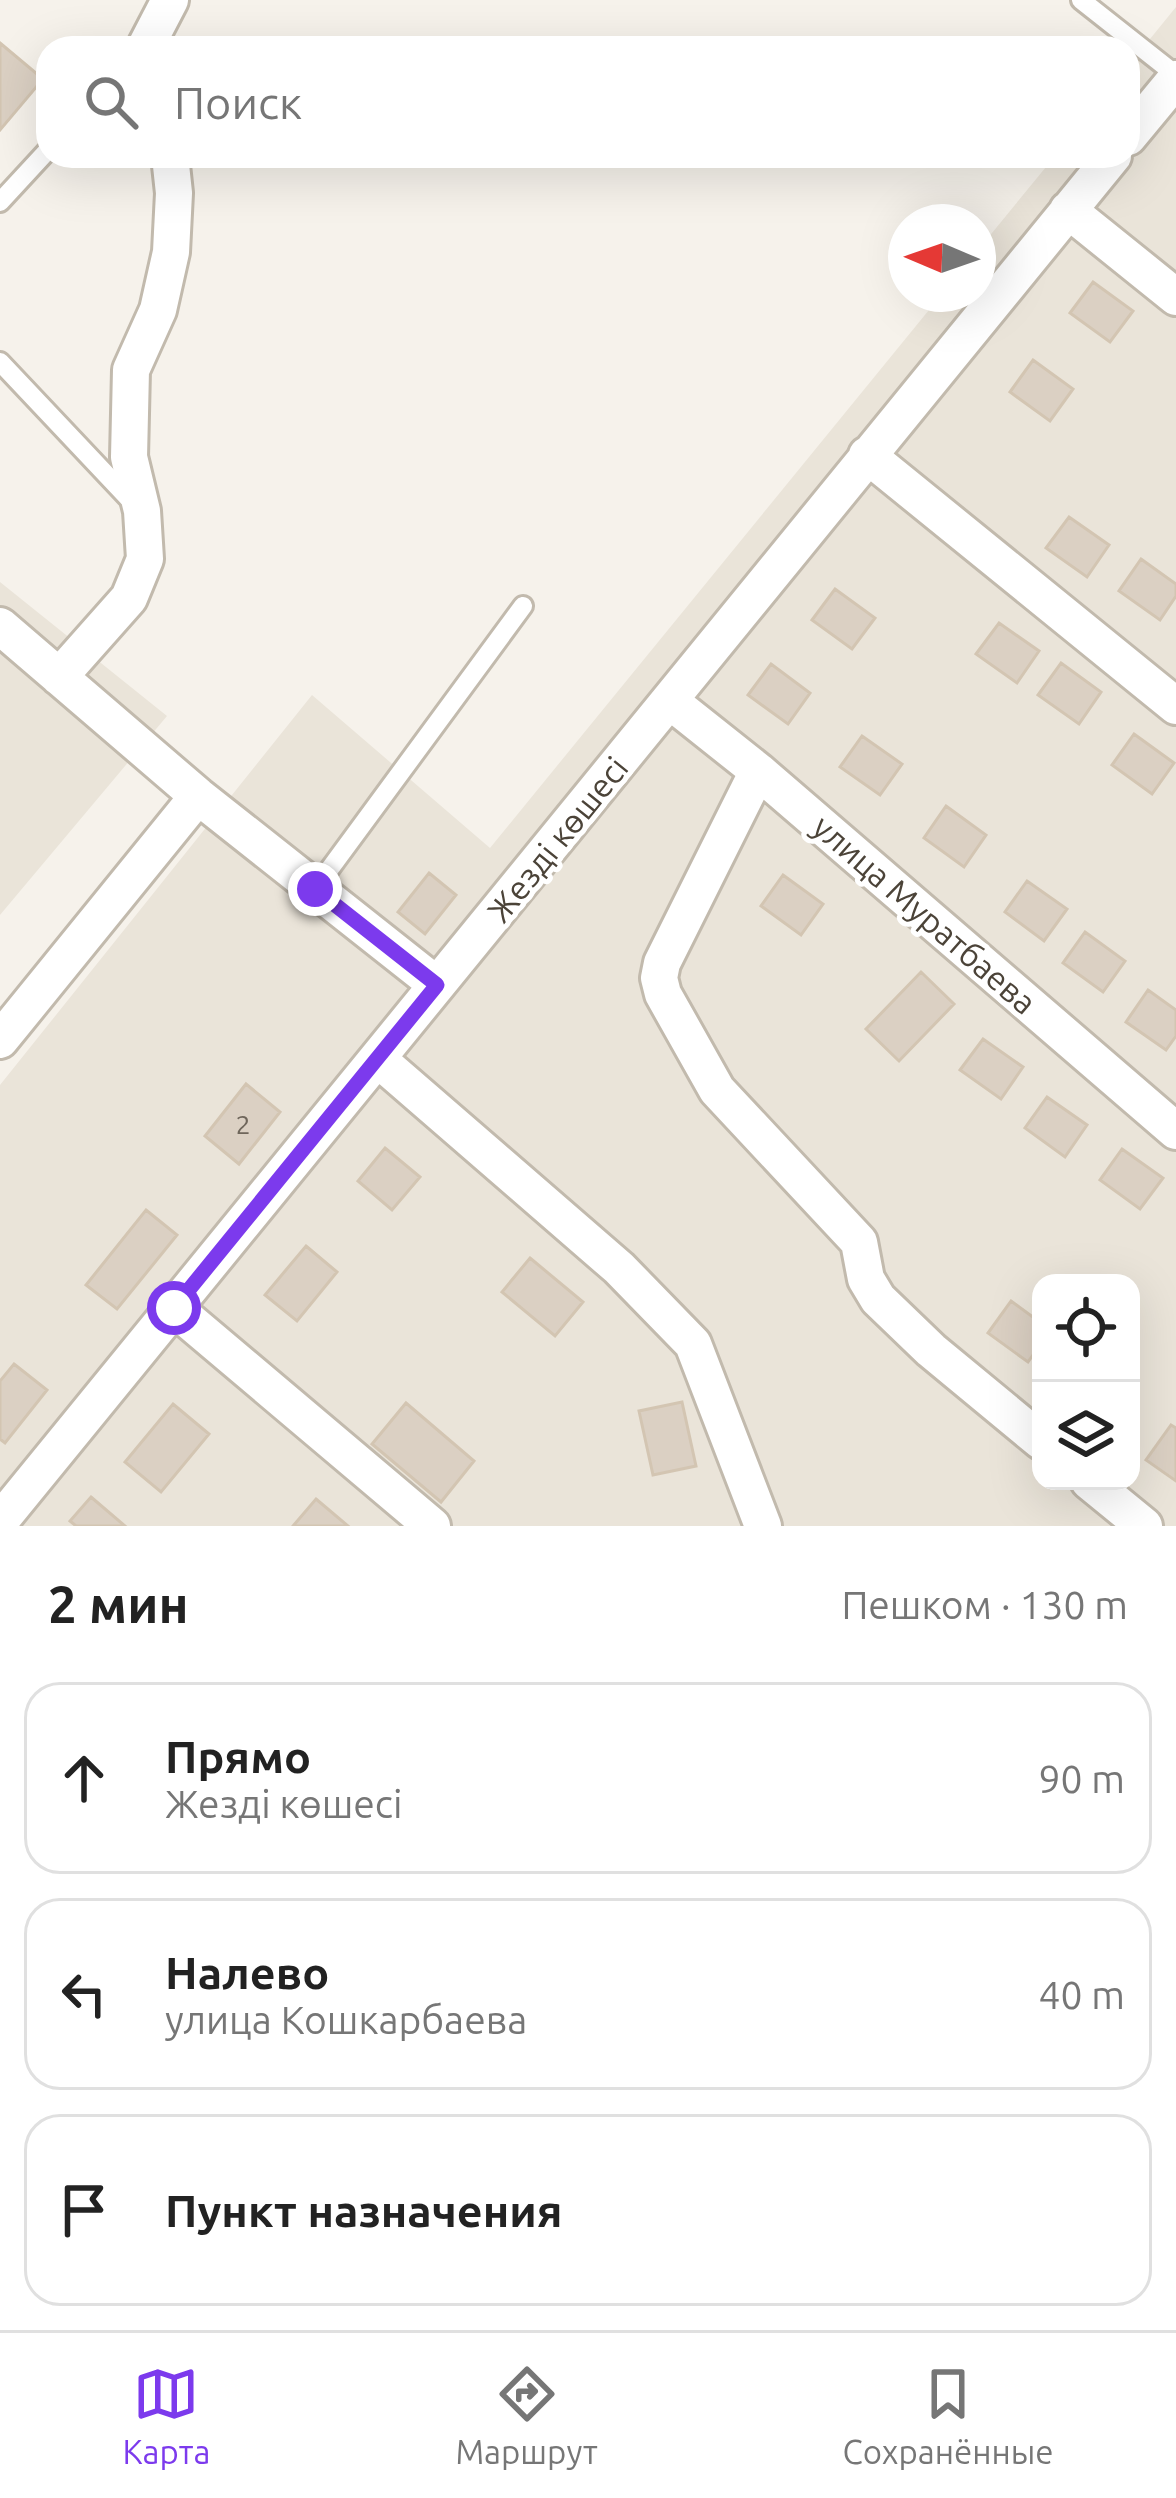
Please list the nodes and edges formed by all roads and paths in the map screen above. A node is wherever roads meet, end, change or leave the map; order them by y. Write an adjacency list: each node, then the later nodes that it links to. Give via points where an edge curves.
1 (170, 0): 3 (street)
2 (1081, 0): 4 (lane)
3 (150, 36)
4 (1125, 36)
5 (1140, 48): 6 (lane)
6 (1176, 77): 7 (street)
7 (1140, 122)
8 (36, 163): 11 (lane)
9 (171, 168): 16 (street, via 171,252 158,310 130,370 129,457)
10 (1103, 168): 12 (street, Жезді көшесі)
11 (0, 202)
12 (1069, 210): 13 (street); 15 (street, Жезді көшесі)
13 (1176, 297)
14 (0, 362): 16 (lane)
15 (868, 455): 20 (street, Жезді көшесі); 21 (street)
16 (142, 512): 19 (street, via 145,559 129,598)
17 (523, 606): 24 (lane)
18 (0, 626): 19 (street)
19 (59, 676): 23 (street)
20 (670, 700): 22 (street, улица Муратбаева); 25 (street, Жезді көшесі)
21 (1176, 706)
22 (758, 771): 28 (street, улица Муратбаева); 30 (street, via 662,963 663,994 717,1090 859,1242 878,1299)
23 (198, 796): 24 (street); 26 (street)
24 (315, 889): 25 (street)
25 (437, 985): 27 (street, Жезді көшесі)
26 (0, 1040)
27 (379, 1060): 29 (street, Жезді көшесі); 34 (street, via 619,1268 693,1343)
28 (1176, 1131)
29 (174, 1308): 32 (street, Жезді көшесі); 33 (street)
30 (1032, 1435)
31 (1100, 1490): 35 (street)
32 (0, 1521)
33 (432, 1526)
34 (763, 1526)
35 (1144, 1526)

